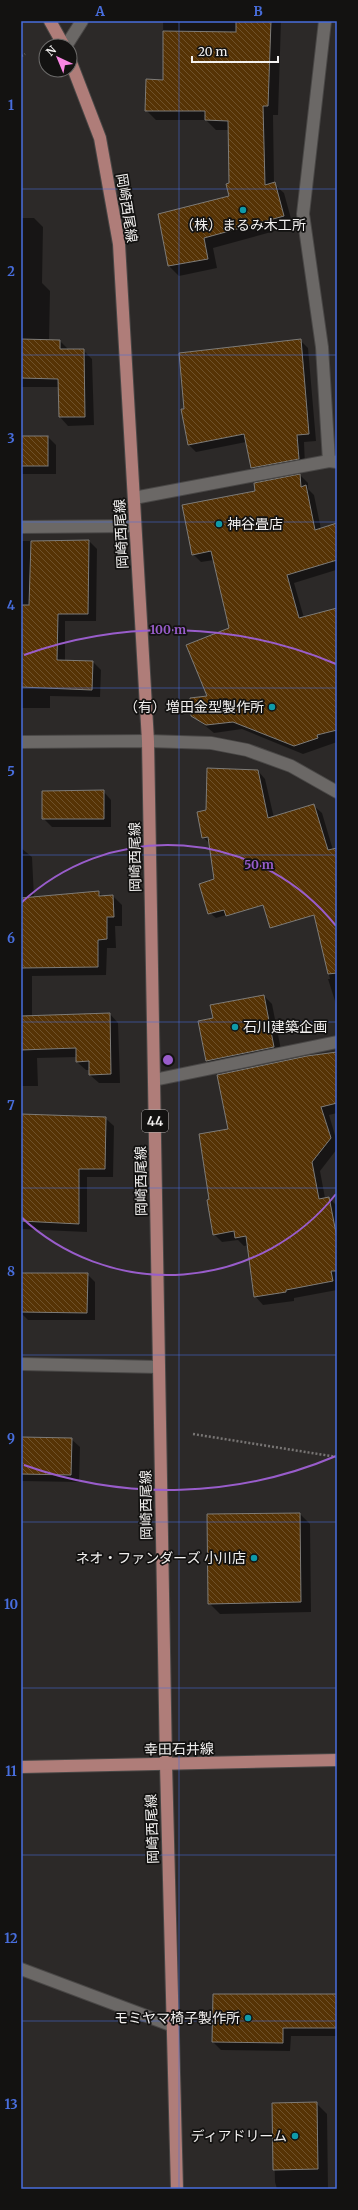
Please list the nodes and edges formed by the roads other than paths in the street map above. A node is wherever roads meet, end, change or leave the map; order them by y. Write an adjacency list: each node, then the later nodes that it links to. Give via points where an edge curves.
1 (50, 21): 4 (main road)
2 (82, 21): 5 (street)
3 (325, 21): 7 (street, via 303,214 322,347)
4 (60, 38)
5 (70, 38)
6 (77, 78): 8 (main road, 岡崎西尾線 / 44, via 100,138 118,244)
7 (333, 462): 8 (street)
8 (134, 498): 9 (main road, 岡崎西尾線 / 44)
9 (135, 526): 10 (street); 11 (main road, 岡崎西尾線 / 44)
10 (21, 527)
11 (148, 741): 12 (street); 13 (street, via 211,743 246,750 291,766); 15 (main road, 岡崎西尾線 / 44)
12 (21, 742)
13 (337, 792)
14 (337, 1042): 15 (street)
15 (154, 1080): 17 (main road, 岡崎西尾線 / 44)
16 (21, 1364): 17 (street)
17 (159, 1367): 19 (main road, 岡崎西尾線 / 44)
18 (337, 1760): 19 (main road, 幸田石井線)
19 (166, 1764): 20 (main road, 幸田石井線); 22 (main road, 岡崎西尾線 / 44)
20 (21, 1767)
21 (21, 1969): 22 (street)
22 (173, 2026): 23 (main road, 岡崎西尾線 / 44)
23 (177, 2189)

